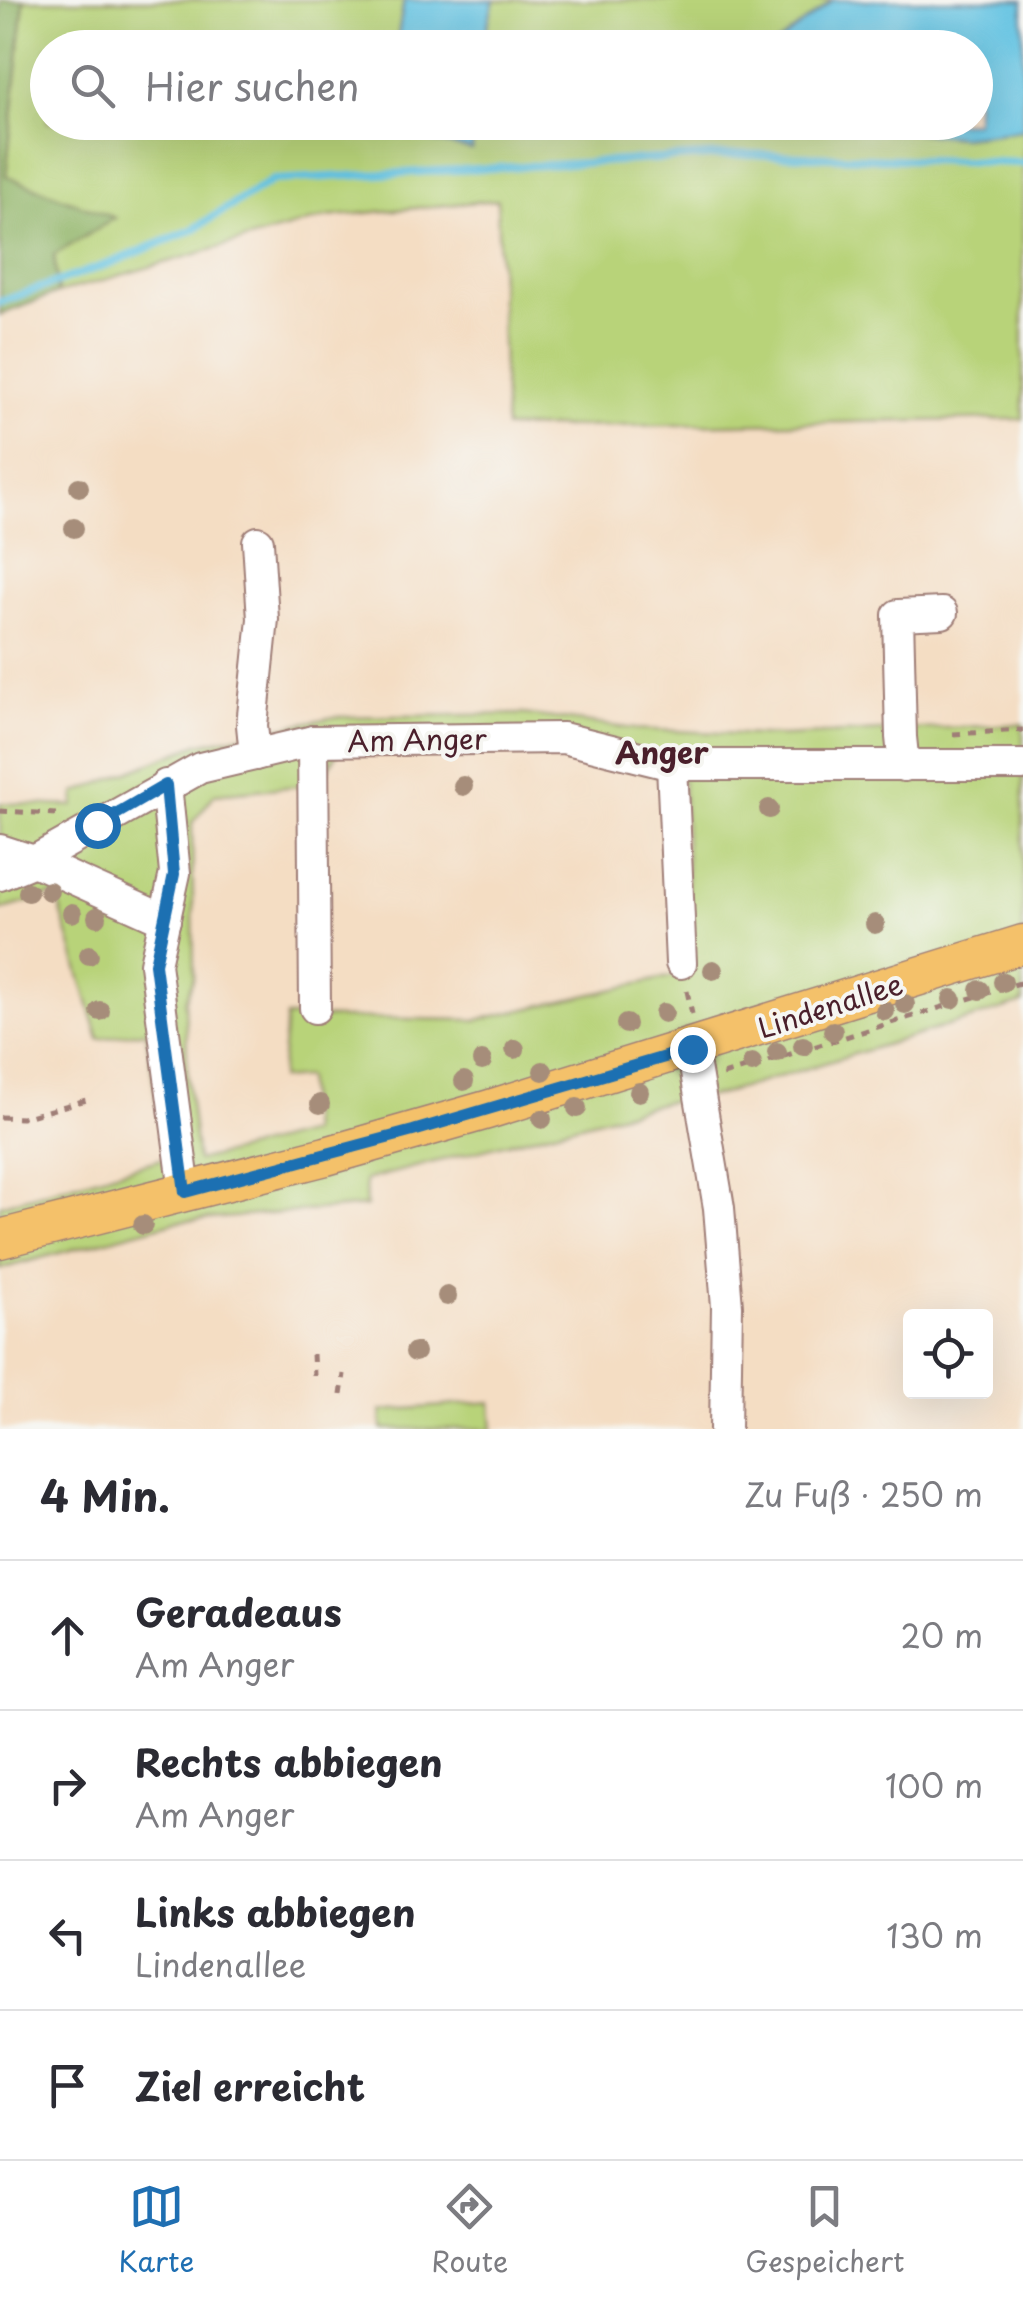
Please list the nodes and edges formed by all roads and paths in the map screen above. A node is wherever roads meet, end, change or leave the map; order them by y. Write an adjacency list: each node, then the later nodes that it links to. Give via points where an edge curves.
1 (258, 542): 4 (street, via 262,619)
2 (942, 613): 6 (street, via 898,615)
3 (313, 741): 4 (street, Am Anger); 5 (street, Am Anger, via 563,738); 15 (street)
4 (254, 755): 8 (street, Am Anger, via 200,768)
5 (672, 765): 6 (street, Am Anger); 14 (street)
6 (904, 766): 7 (street, Am Anger)
7 (1023, 766)
8 (166, 785): 10 (street, Am Anger); 12 (street, via 174,874)
9 (0, 850): 10 (street)
10 (34, 861): 11 (street, Am Anger); 12 (street)
11 (0, 875)
12 (165, 920): 19 (street, via 155,964)
13 (1023, 944): 16 (main road, Lindenallee)
14 (681, 963)
15 (316, 1008)
16 (692, 1049): 19 (main road, Lindenallee); 25 (street, via 719,1208)
17 (90, 1100): 18 (path, via 22,1118)
18 (0, 1117)
19 (185, 1192): 20 (main road, Lindenallee)
20 (0, 1238)
21 (313, 1354): 23 (path)
22 (344, 1374): 24 (path)
23 (314, 1376)
24 (341, 1395)
25 (725, 1429)

